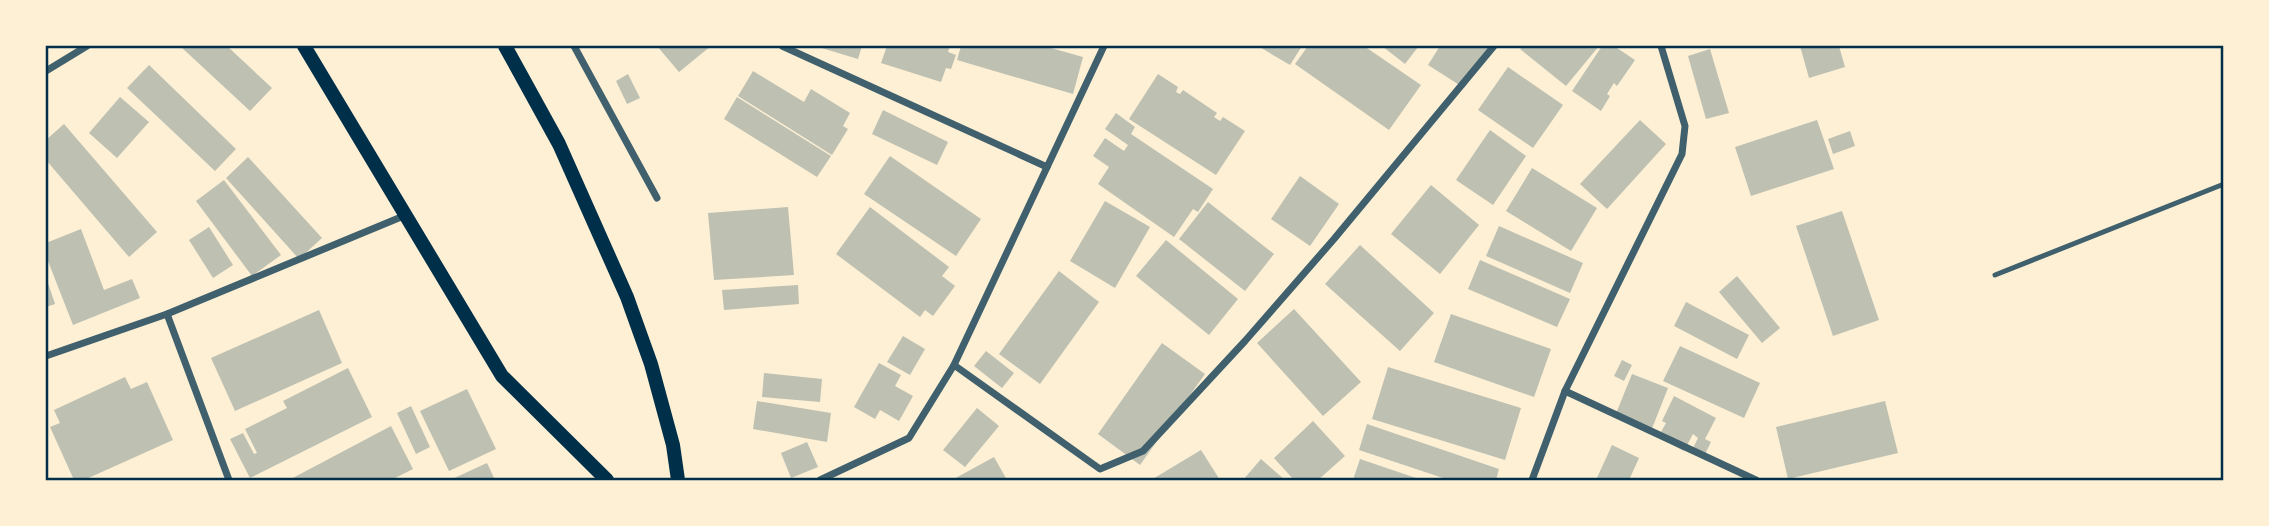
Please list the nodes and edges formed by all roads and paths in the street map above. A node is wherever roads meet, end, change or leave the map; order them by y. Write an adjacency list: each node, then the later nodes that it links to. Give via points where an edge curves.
1 (87, 46): 9 (street)
2 (304, 46): 13 (main road)
3 (505, 46): 22 (main road, via 559,144 627,297 651,364)
4 (574, 46): 12 (street)
5 (782, 46): 10 (street)
6 (1104, 46): 10 (street)
7 (1494, 46): 17 (street, via 1307,270 1143,451 1100,469)
8 (1661, 46): 18 (street, via 1685,126 1682,154)
9 (46, 71)
10 (1047, 167): 17 (street)
11 (2224, 184): 14 (lane)
12 (657, 198)
13 (406, 214): 15 (street); 21 (main road, via 502,376)
14 (1994, 275)
15 (167, 314): 16 (street); 20 (street)
16 (46, 356)
17 (954, 365): 23 (street, via 909,438)
18 (1565, 391): 19 (street); 24 (street)
19 (1756, 480)
20 (229, 481)
21 (607, 481)
22 (678, 481)
23 (820, 481)
24 (1532, 481)

